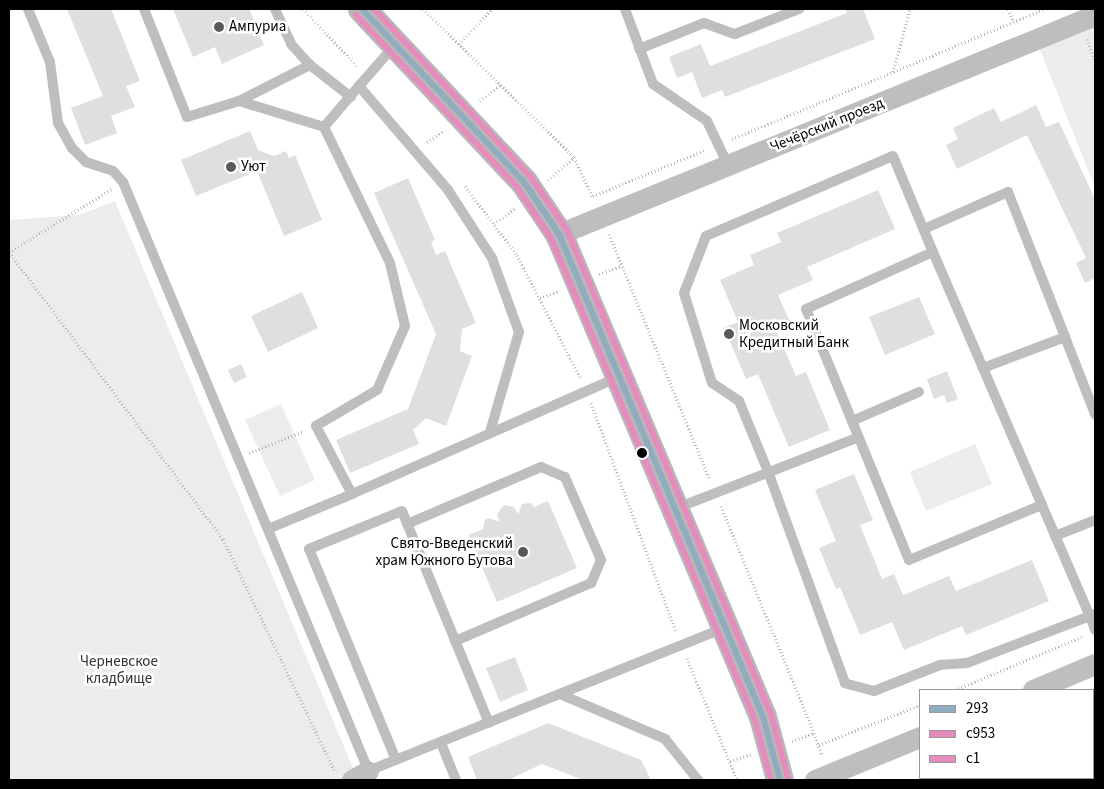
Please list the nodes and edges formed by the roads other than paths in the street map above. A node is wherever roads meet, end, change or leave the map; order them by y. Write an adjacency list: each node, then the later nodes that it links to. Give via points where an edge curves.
1 (28, 9): 33 (lane, via 50,62 58,123 72,148 86,162 113,170 123,182)
2 (144, 9): 13 (lane, via 187,116)
3 (275, 9): 10 (lane, via 291,44)
4 (625, 9): 9 (lane)
5 (799, 9): 9 (lane, via 735,34 704,23)
6 (365, 10): 8 (street)
7 (1095, 15): 15 (street, Чечёрский проезд)
8 (395, 44): 11 (lane); 17 (street, via 524,182)
9 (640, 49): 15 (lane, via 653,84 707,121)
10 (310, 65): 12 (lane); 13 (lane)
11 (359, 86): 12 (lane); 25 (lane, via 448,190 492,258 519,332)
12 (351, 97): 14 (lane)
13 (239, 101): 14 (lane)
14 (324, 127): 28 (lane, via 390,263 405,326 377,390 316,426)
15 (728, 165): 17 (street, Чечёрский проезд)
16 (924, 229): 18 (lane); 19 (lane, via 1008,192); 27 (lane, via 893,156 706,236 684,293 712,383 739,401)
17 (559, 234): 21 (street)
18 (933, 252): 20 (lane); 24 (lane, via 806,309)
19 (1065, 337): 20 (lane); 23 (lane)
20 (983, 368): 29 (lane)
21 (621, 377): 25 (lane); 30 (street)
22 (919, 392): 24 (lane)
23 (1095, 414)
24 (852, 421): 26 (lane)
25 (490, 432): 28 (lane)
26 (857, 438): 27 (lane); 29 (lane, via 910,560)
27 (769, 474): 30 (lane); 35 (lane, via 845,683 874,691 940,665 967,663)
28 (352, 494): 33 (lane)
29 (1042, 505): 34 (lane)
30 (677, 508): 36 (street)
31 (1095, 520): 34 (lane)
32 (407, 524): 38 (lane); 38 (lane, via 542,467 565,477 600,560 591,583); 45 (lane, via 402,511 309,549)
33 (268, 529): 46 (lane)
34 (1055, 536): 35 (lane)
35 (1092, 615): 37 (lane)
36 (724, 628): 41 (lane); 49 (street, via 764,717)
37 (1091, 633)
38 (455, 641): 42 (lane)
39 (1095, 664): 40 (street)
40 (1036, 689)
41 (562, 695): 42 (lane); 48 (lane, via 665,739)
42 (489, 723): 44 (lane)
43 (919, 736): 50 (street)
44 (441, 743): 45 (lane); 47 (lane)
45 (396, 760): 46 (lane)
46 (364, 777)
47 (456, 780)
48 (698, 780)
49 (780, 780)
50 (815, 780)

